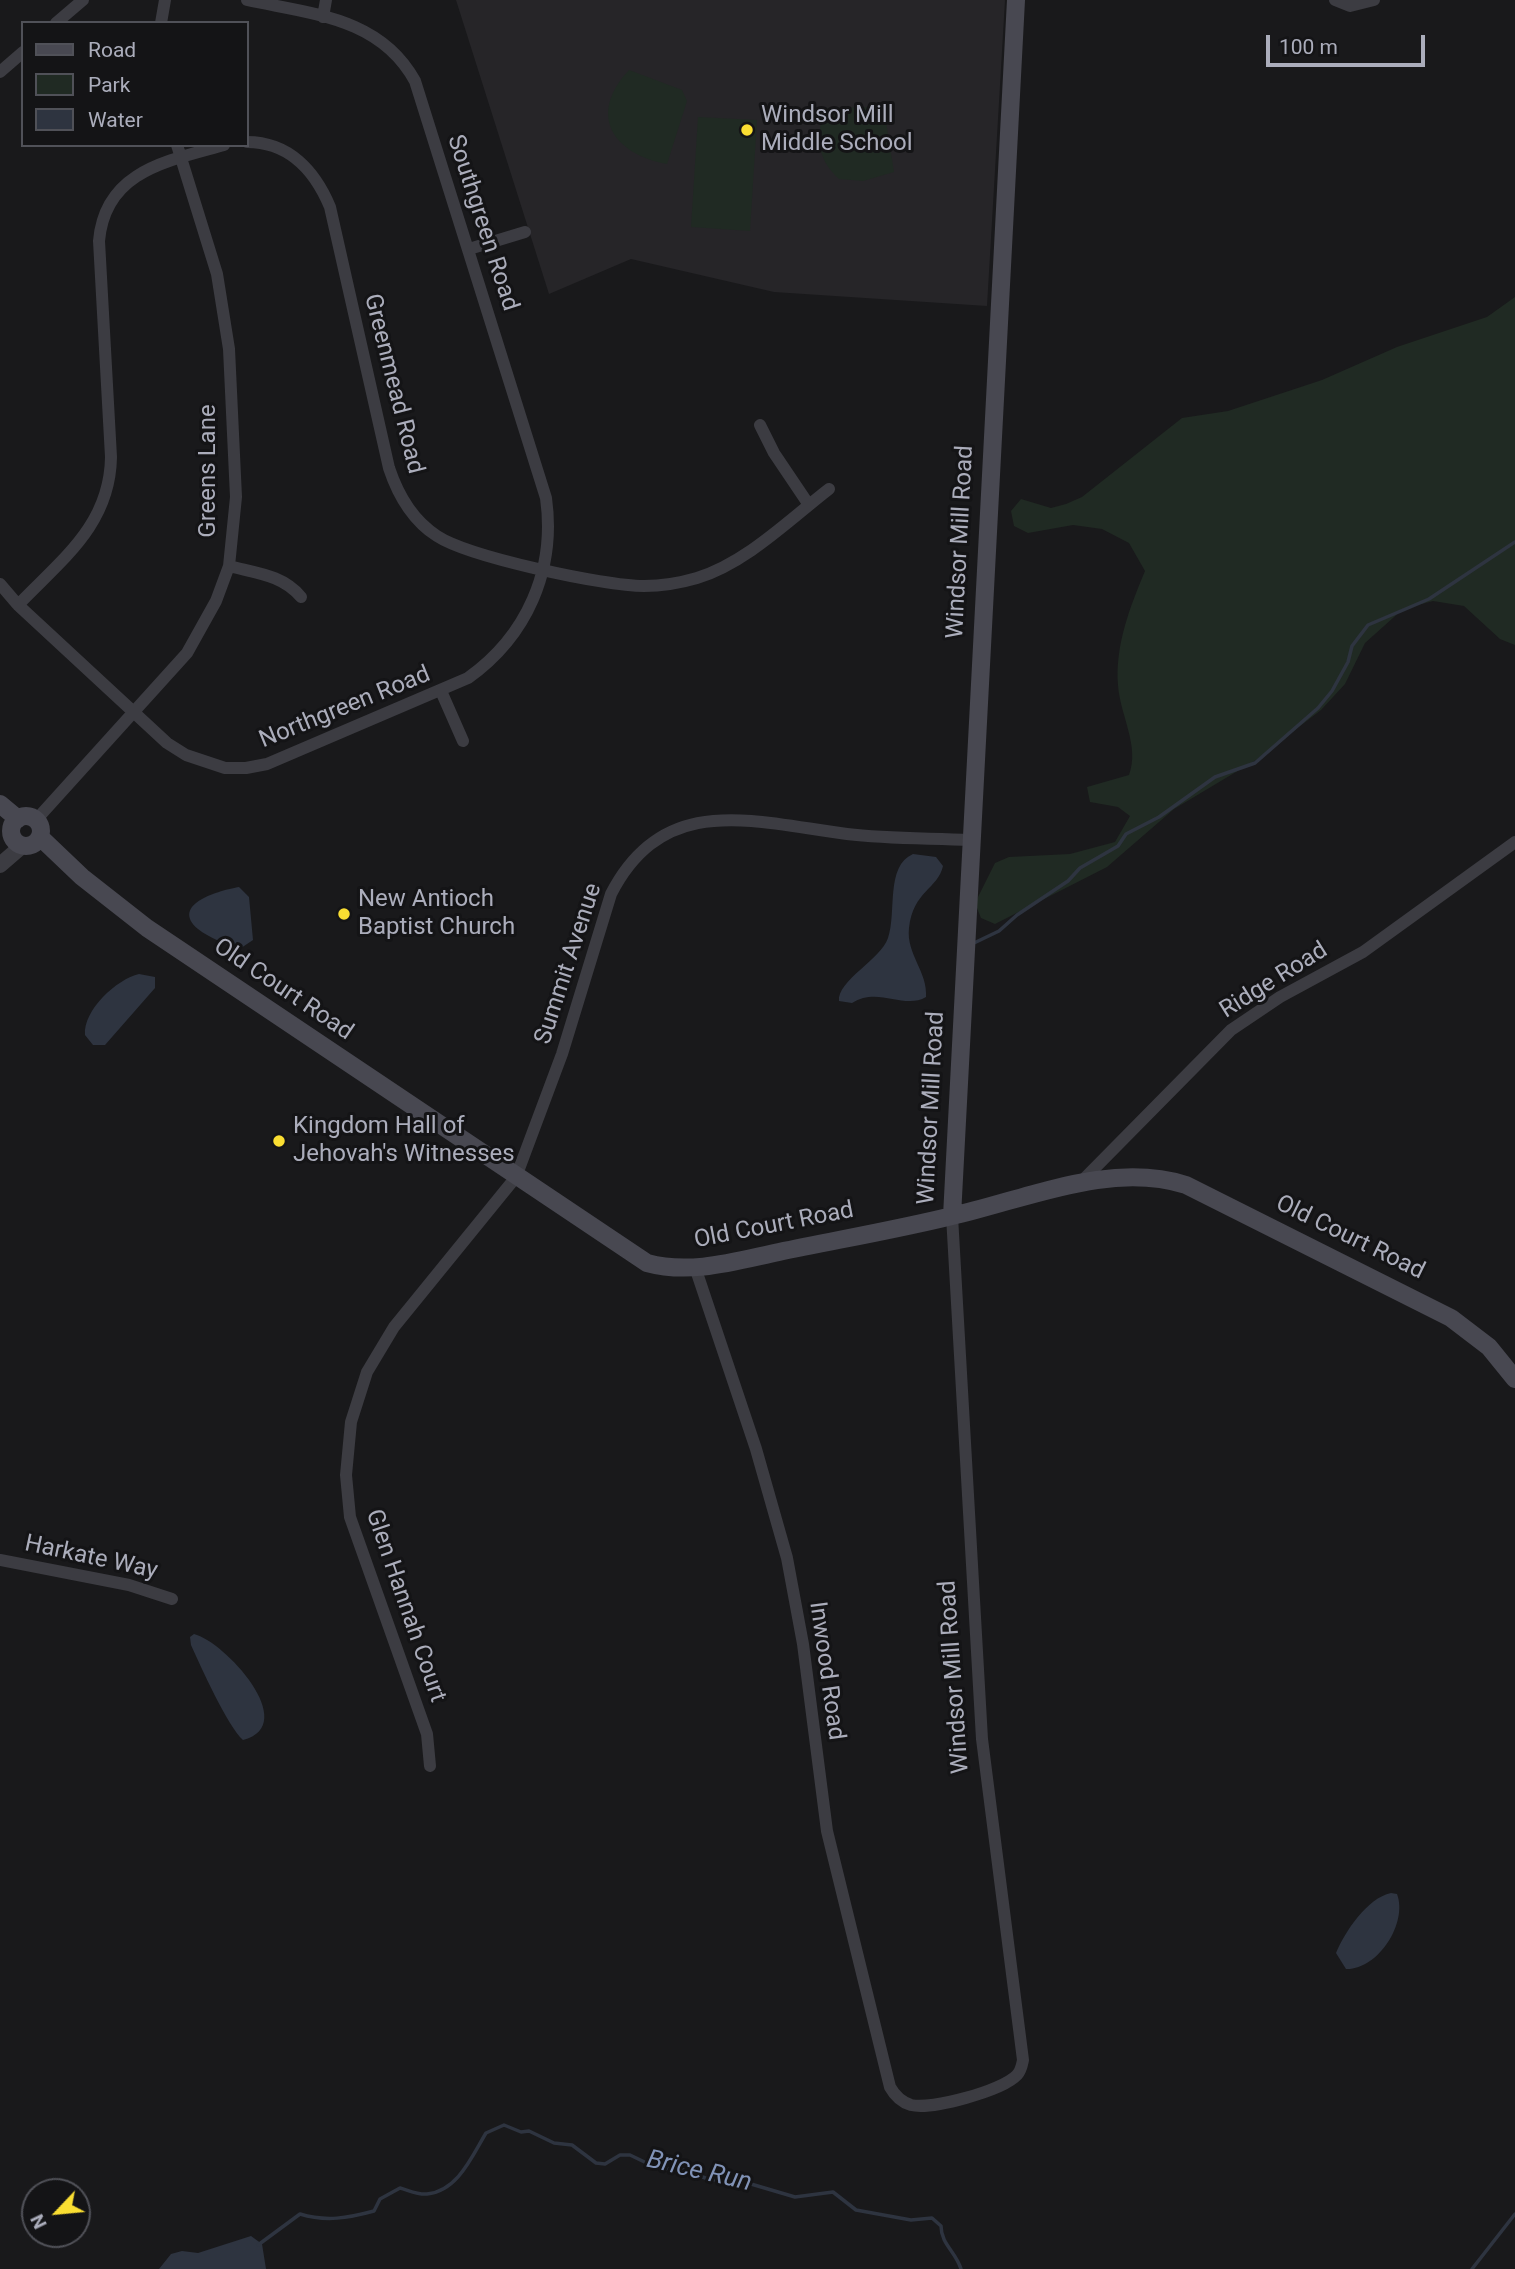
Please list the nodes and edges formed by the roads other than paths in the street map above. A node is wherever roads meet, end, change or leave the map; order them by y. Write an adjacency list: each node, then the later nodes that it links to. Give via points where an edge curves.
1 (83, 0): 9 (street)
2 (165, 0): 10 (street)
3 (247, 0): 8 (street, Southgreen Road)
4 (326, 0): 8 (street)
5 (1016, 0): 32 (main road, Windsor Mill Road)
6 (1335, 0): 7 (street, via 1350,6)
7 (1374, 0)
8 (323, 17): 17 (street, Southgreen Road, via 379,37 406,64)
9 (58, 21)
10 (161, 21)
11 (21, 54): 12 (street)
12 (0, 72)
13 (248, 142): 22 (street, Greenmead Road, via 292,155 324,191 389,468 404,503 435,535 455,546)
14 (208, 147): 15 (street)
15 (179, 151): 21 (street, Greens Lane, via 217,274 229,349 236,498); 25 (street, via 133,178 111,198 104,213 99,241 111,457 108,491 85,534)
16 (525, 232): 17 (street)
17 (469, 249): 22 (street, Southgreen Road, via 546,498)
18 (760, 425): 20 (street)
19 (829, 489): 20 (street, Greenmead Road)
20 (809, 505): 22 (street, Greenmead Road, via 741,556 698,578 643,586)
21 (229, 566): 24 (street, via 277,578); 27 (street, Greens Lane, via 208,618 187,653)
22 (545, 568): 26 (street, Northgreen Road, via 528,612 503,647 468,678)
23 (0, 584): 25 (street, Northgreen Road)
24 (302, 597)
25 (18, 605): 27 (street, Northgreen Road)
26 (442, 691): 27 (street, Northgreen Road, via 267,764 246,768 206,764 186,755); 28 (street)
27 (134, 711): 31 (street, Greens Lane)
28 (463, 741)
29 (0, 804): 31 (main road, Old Court Road)
30 (0, 814): 31 (main road)
31 (24, 834): 34 (street, Greens Lane); 35 (street, Greens Lane); 36 (main road, Old Court Road, via 147,928)
32 (970, 840): 36 (street, Summit Avenue, via 848,834 724,818 685,824 650,845 620,876 611,894 562,1054); 38 (main road, Windsor Mill Road)
33 (1515, 842): 37 (street, Ridge Road, via 1363,952 1231,1030)
34 (0, 857)
35 (0, 864)
36 (516, 1177): 39 (main road, Old Court Road, via 639,1259 663,1267); 43 (street, Glen Hannah Court, via 388,1336 367,1372 351,1422 346,1475 350,1517 427,1734)
37 (1079, 1184): 38 (main road, Old Court Road); 40 (main road, Old Court Road, via 1138,1175 1186,1185 1451,1318 1489,1347)
38 (952, 1216): 39 (main road, Old Court Road); 44 (street, Windsor Mill Road, via 982,1739 1023,2060 1016,2076 1004,2083 941,2104 912,2105 894,2095)
39 (695, 1267): 44 (street, Inwood Road, via 787,1558 827,1831)
40 (1515, 1379)
41 (0, 1560): 42 (street, Harkate Way)
42 (172, 1598)
43 (430, 1766)
44 (890, 2087)

